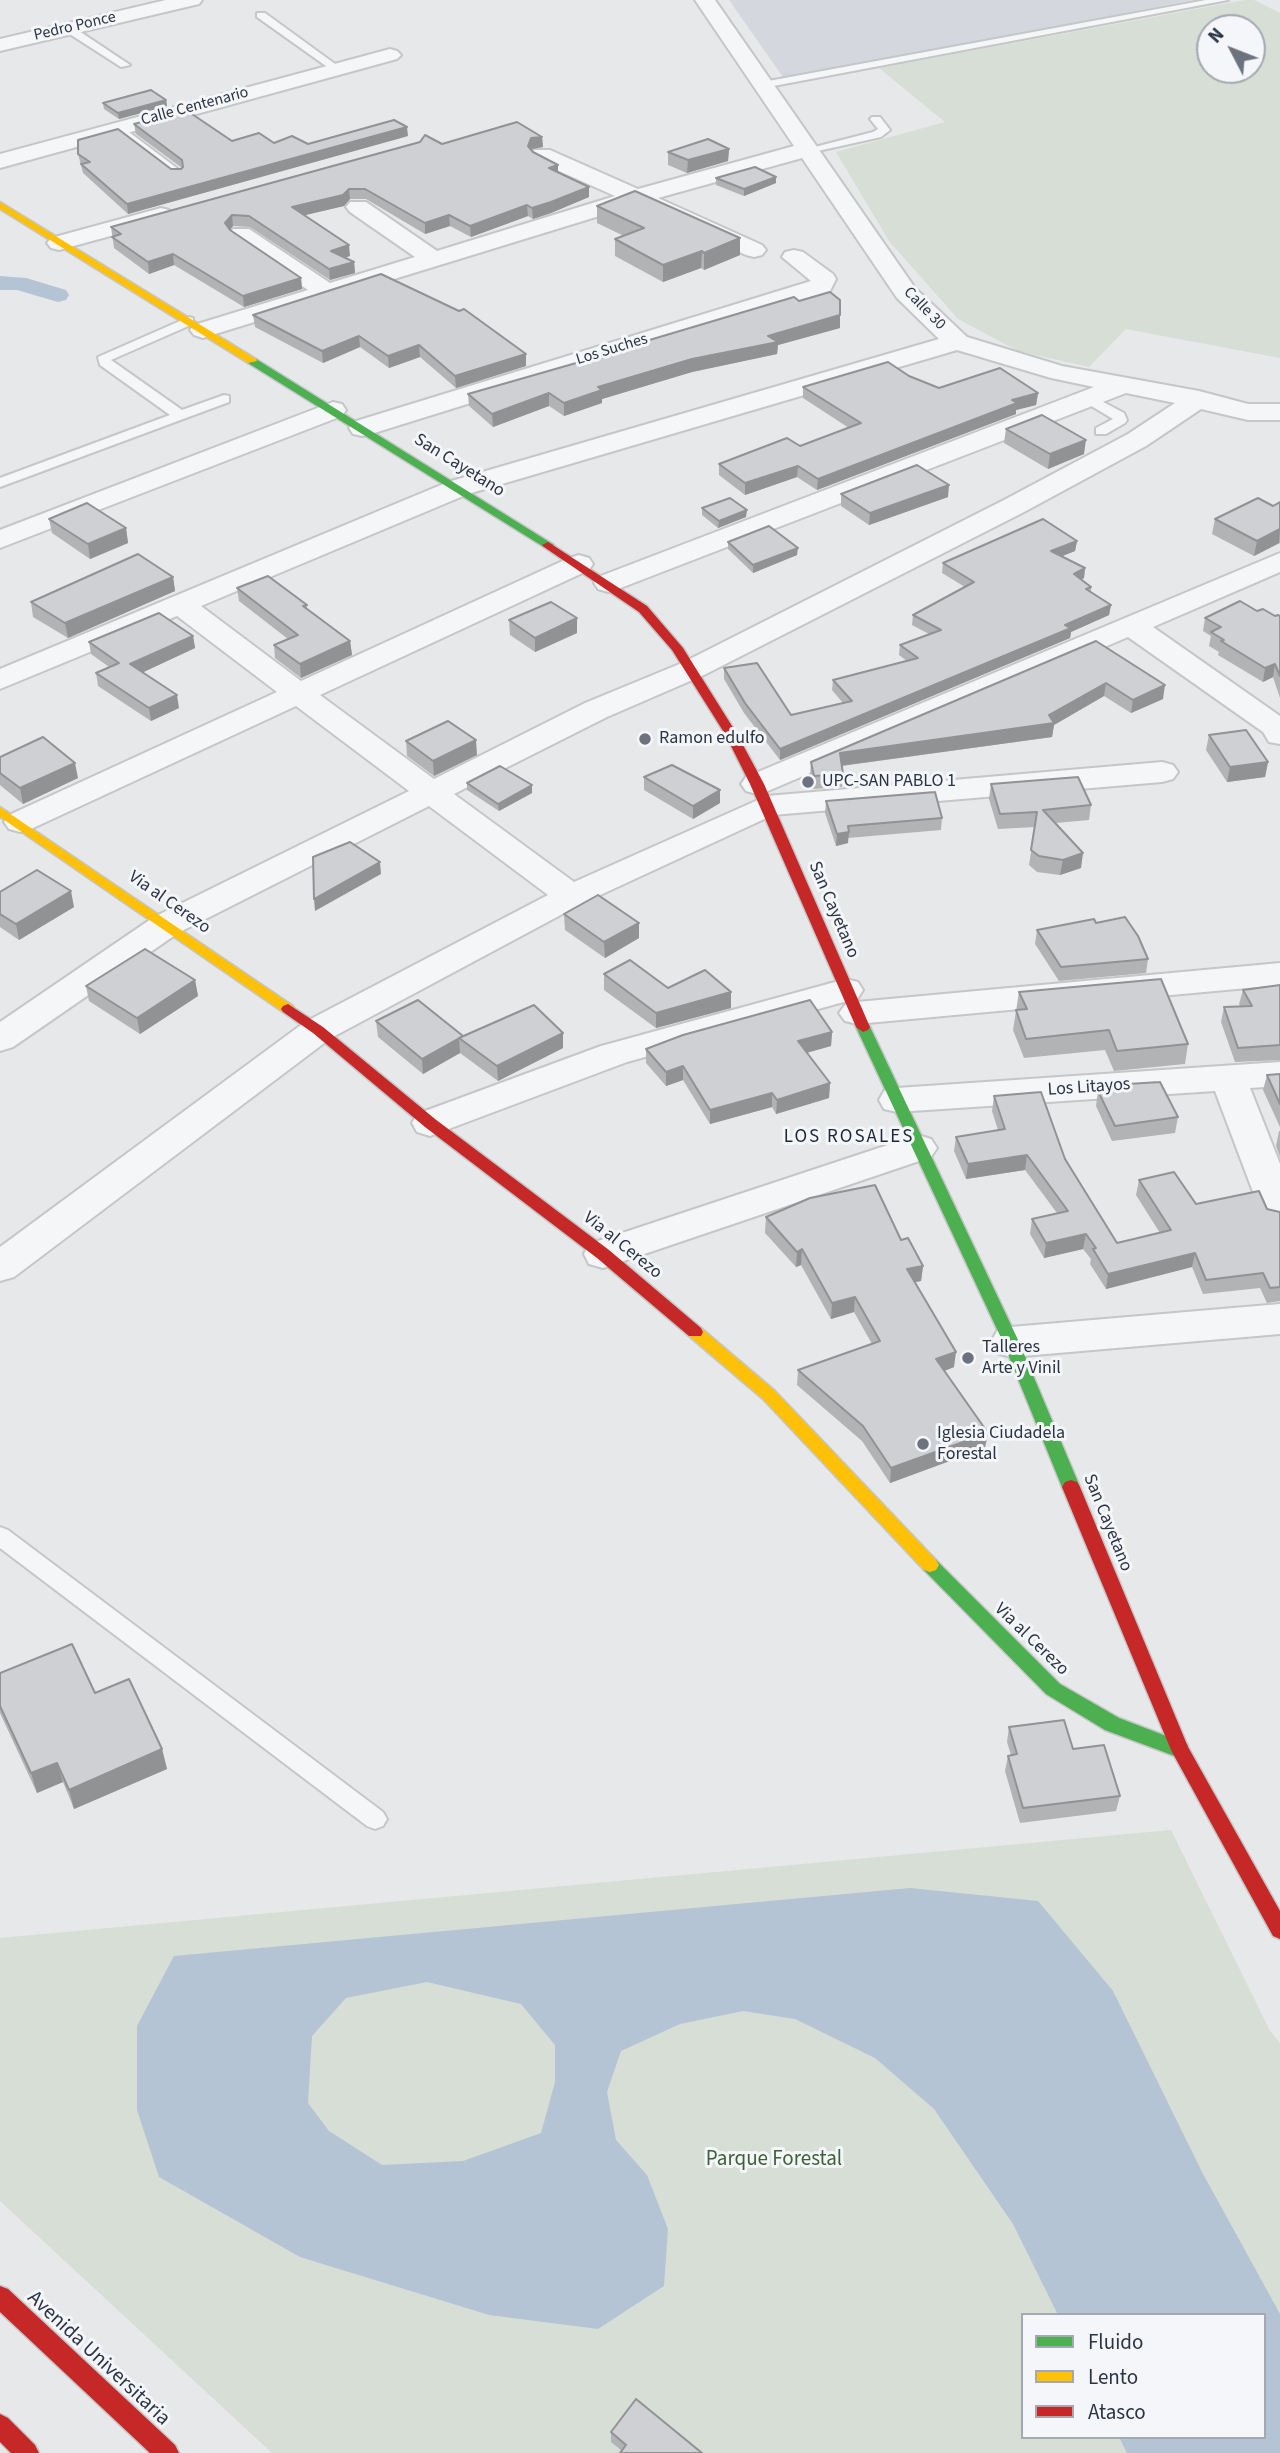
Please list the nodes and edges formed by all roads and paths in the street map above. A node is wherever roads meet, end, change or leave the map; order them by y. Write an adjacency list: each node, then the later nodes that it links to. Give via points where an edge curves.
1 (191, 0): 5 (street, Pedro Ponce)
2 (705, 0): 10 (street, Calle 30)
3 (1223, 0): 10 (lane)
4 (261, 15): 9 (lane)
5 (69, 29): 6 (street, Pedro Ponce); 8 (lane)
6 (0, 45)
7 (390, 55): 9 (street, Calle Centenario)
8 (125, 65)
9 (337, 69): 12 (street, Calle Centenario)
10 (771, 84): 13 (street, Calle 30)
11 (876, 118): 13 (lane, via 884,130 877,135)
12 (116, 127): 15 (street, Calle Centenario); 16 (lane)
13 (817, 149): 17 (street); 28 (street, Calle 30, via 906,293)
14 (542, 155): 17 (street)
15 (0, 160)
16 (178, 174)
17 (637, 197): 23 (street); 25 (street)
18 (0, 205): 22 (main road, San Cayetano)
19 (358, 207): 25 (street)
20 (176, 210): 22 (street)
21 (241, 234): 26 (street)
22 (59, 243): 27 (main road, San Cayetano)
23 (754, 250)
24 (794, 257): 36 (street, Los Suches, via 824,279 821,286)
25 (433, 259): 26 (street)
26 (327, 292): 27 (street)
27 (196, 326): 33 (main road, San Cayetano); 35 (lane, via 104,357)
28 (958, 342): 29 (street, Calle 30, via 1059,373); 39 (street)
29 (1122, 385): 30 (street); 32 (street, Calle 30)
30 (1088, 398): 37 (lane, via 1119,416 1120,420); 43 (street)
31 (224, 399): 35 (lane)
32 (1199, 400): 34 (street, Calle 30, via 1248,412); 46 (street, via 1054,485)
33 (333, 410): 36 (main road, San Cayetano); 40 (street)
34 (1280, 412)
35 (181, 416): 38 (lane)
36 (362, 428): 39 (main road, San Cayetano)
37 (1101, 431)
38 (1, 483)
39 (458, 488): 41 (main road, San Cayetano); 44 (street)
40 (0, 540)
41 (579, 564): 43 (main road, San Cayetano); 48 (street)
42 (1272, 574): 45 (street)
43 (608, 583): 46 (main road, San Cayetano, via 663,629)
44 (180, 604): 47 (street); 48 (street)
45 (1132, 626): 49 (street, via 1276,727); 52 (street)
46 (692, 669): 51 (street, via 596,710); 52 (main road, San Cayetano)
47 (0, 680)
48 (296, 694): 51 (street); 53 (street)
49 (1280, 735)
50 (1162, 772): 52 (street)
51 (433, 792): 54 (street); 55 (street)
52 (762, 795): 54 (street); 57 (main road, San Cayetano)
53 (10, 817): 55 (main road, Via al Cerezo)
54 (571, 897): 58 (street)
55 (166, 925): 58 (main road, Via al Cerezo); 59 (street)
56 (1280, 974): 57 (street)
57 (852, 1002): 62 (main road, San Cayetano); 63 (street, via 614,1054)
58 (318, 1030): 63 (main road, Via al Cerezo); 67 (street)
59 (0, 1039)
60 (1280, 1074): 61 (street, Los Litayos)
61 (1228, 1077): 62 (street, Los Litayos); 65 (street)
62 (897, 1100): 64 (main road, San Cayetano)
63 (430, 1123): 66 (main road, Via al Cerezo)
64 (918, 1148): 66 (street); 69 (main road, San Cayetano)
65 (1280, 1213)
66 (603, 1254): 71 (main road, Via al Cerezo, via 769,1395 1053,1689 1112,1724)
67 (0, 1267)
68 (1280, 1319): 69 (street)
69 (1011, 1342): 71 (main road, San Cayetano)
70 (0, 1536): 72 (lane)
71 (1180, 1750): 73 (main road, San Cayetano)
72 (375, 1819)
73 (1280, 1930)
74 (0, 2297): 77 (main road, Avenida Universitaria)
75 (0, 2426): 76 (main road)
76 (27, 2453)
77 (167, 2453)

